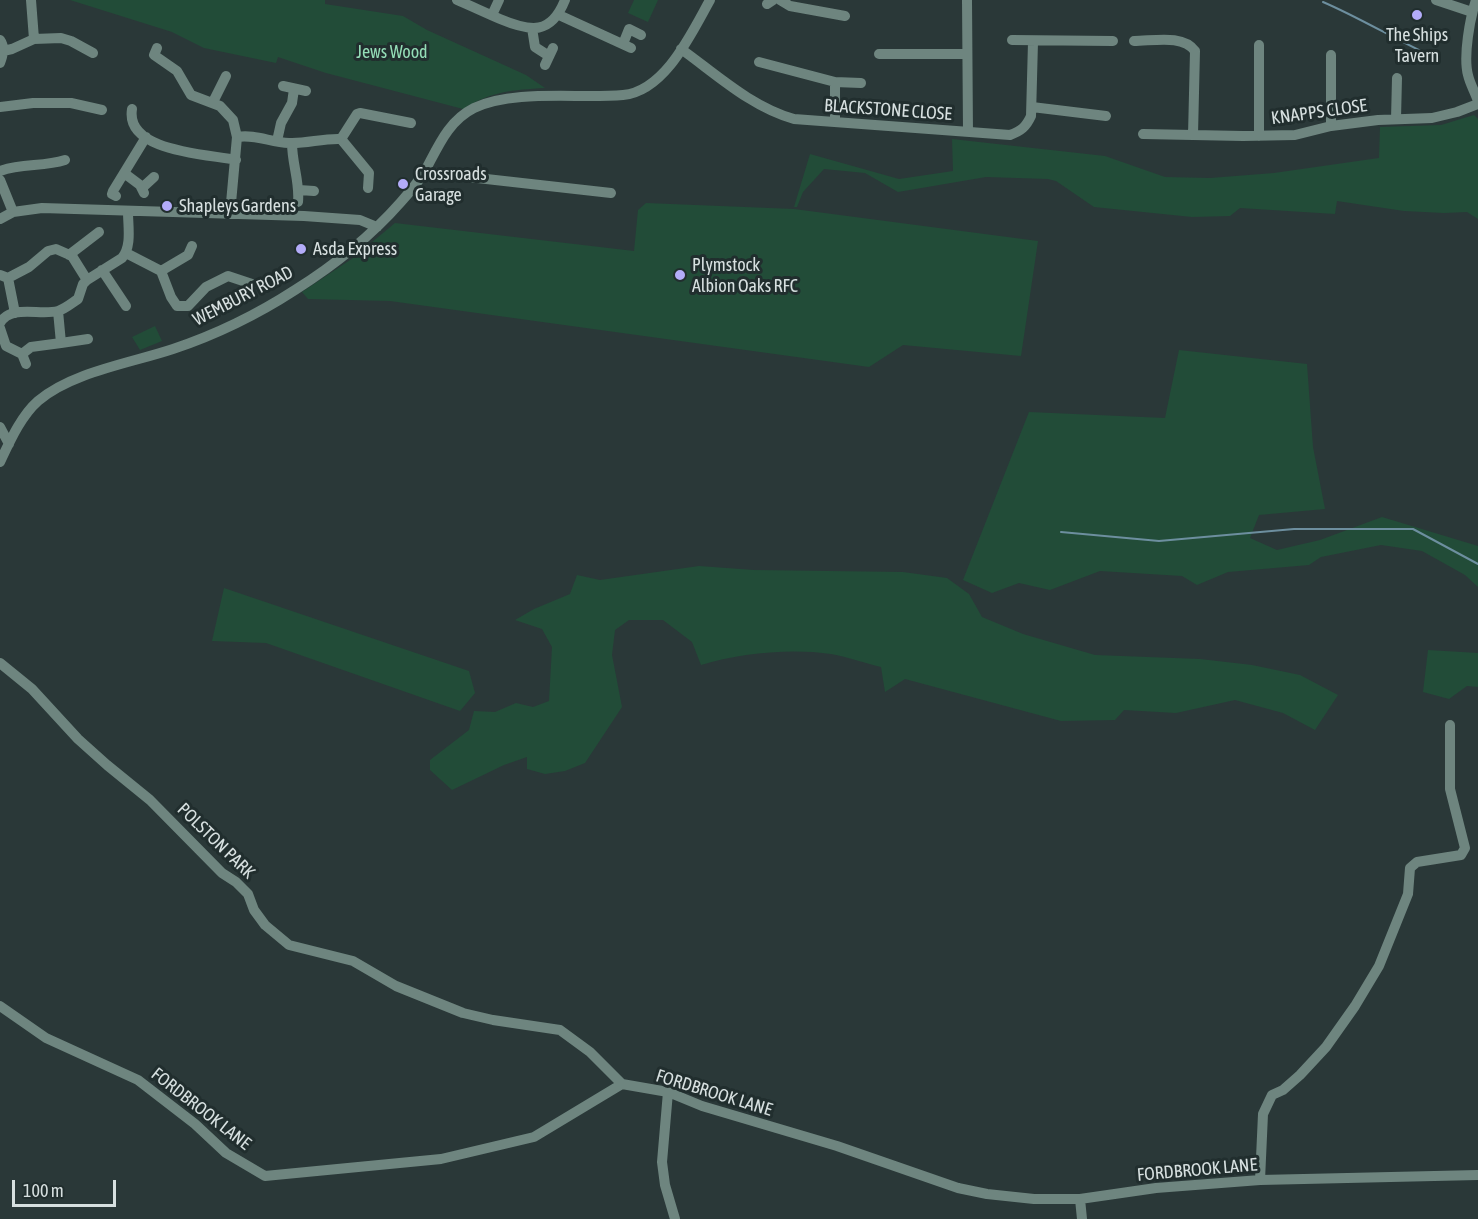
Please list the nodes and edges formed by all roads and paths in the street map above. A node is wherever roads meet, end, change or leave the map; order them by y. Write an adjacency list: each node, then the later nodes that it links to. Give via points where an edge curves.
1 (31, 0): 17 (street)
2 (457, 0): 12 (street)
3 (499, 0): 12 (street)
4 (565, 0): 13 (street)
5 (710, 0): 25 (street, WEMBURY ROAD)
6 (780, 0): 10 (street, via 790,6)
7 (967, 0): 27 (street)
8 (1436, 0): 11 (street)
9 (1476, 0): 11 (street)
10 (838, 12)
11 (1472, 12): 38 (street, via 1468,74)
12 (492, 15): 14 (street)
13 (559, 15): 14 (street, via 541,28); 15 (street, via 627,46 629,29)
14 (532, 28): 29 (street, via 535,47)
15 (641, 35)
16 (88, 37): 17 (street, via 88,50 61,38)
17 (34, 39): 22 (street, via 12,49)
18 (1012, 40): 21 (street)
19 (1113, 41): 21 (street, via 1090,37)
20 (1134, 41): 50 (street, via 1163,46 1183,41 1195,51)
21 (1033, 42): 40 (street, BLACKSTONE CLOSE)
22 (2, 45): 31 (street)
23 (1259, 45): 51 (street)
24 (157, 48): 37 (street, via 154,55 177,70 191,95)
25 (681, 49): 46 (street, BLACKSTONE CLOSE, via 779,115); 61 (street, WEMBURY ROAD, via 658,79 634,94 522,98 474,108 448,129)
26 (879, 54): 27 (street, via 892,49)
27 (968, 54): 48 (street)
28 (1330, 55): 47 (street)
29 (549, 57)
30 (759, 62): 34 (street, via 788,74)
31 (0, 63)
32 (1396, 78): 45 (street)
33 (227, 82): 37 (street)
34 (835, 82): 35 (street); 46 (street)
35 (861, 83)
36 (306, 91): 55 (street, via 289,87 292,103)
37 (213, 102): 53 (street, via 233,120)
38 (1478, 103): 45 (street, KNAPPS CLOSE, via 1432,118)
39 (0, 107): 41 (street, via 73,98)
40 (1032, 107): 43 (street); 48 (street, BLACKSTONE CLOSE, via 1027,125 1019,132)
41 (102, 110)
42 (128, 113): 52 (street, via 135,129)
43 (1100, 113)
44 (405, 118): 54 (street, via 360,113)
45 (1396, 119): 47 (street, KNAPPS CLOSE)
46 (835, 122): 48 (street, BLACKSTONE CLOSE)
47 (1331, 126): 51 (street, KNAPPS CLOSE, via 1295,135)
48 (968, 132)
49 (1143, 134): 50 (street, KNAPPS CLOSE)
50 (1193, 135): 51 (street, KNAPPS CLOSE)
51 (1259, 136)
52 (146, 137): 58 (street, via 172,150); 59 (street)
53 (237, 137): 55 (street); 58 (street)
54 (341, 139): 56 (street); 64 (street, via 374,176)
55 (277, 141): 56 (street)
56 (292, 143): 65 (street)
57 (65, 160): 60 (street)
58 (236, 160): 72 (street)
59 (125, 166): 62 (street, via 143,191); 68 (street, via 112,194)
60 (0, 171)
61 (424, 172): 67 (street); 74 (street, WEMBURY ROAD)
62 (154, 177)
63 (0, 180): 70 (street)
64 (368, 188)
65 (299, 190): 66 (street); 69 (street)
66 (314, 191)
67 (611, 193)
68 (116, 196)
69 (298, 202)
70 (13, 212): 71 (street, via 34,208); 73 (street)
71 (128, 212): 72 (street); 77 (street)
72 (230, 214): 74 (street, via 360,220)
73 (0, 219)
74 (377, 227): 92 (street, WEMBURY ROAD, via 296,290 223,328 175,348 60,385 35,403)
75 (99, 232): 78 (street)
76 (192, 246): 80 (street, via 188,255)
77 (126, 253): 79 (street); 80 (street)
78 (69, 255): 81 (street, via 56,249 48,251 29,267); 82 (street)
79 (102, 270): 82 (street); 84 (street)
80 (161, 271): 83 (street, via 174,304 182,307 188,306 206,287 228,276)
81 (4, 277): 86 (street)
82 (87, 280): 85 (street, via 78,299)
83 (252, 284)
84 (126, 306)
85 (58, 311): 86 (street); 90 (street)
86 (15, 313): 87 (street)
87 (0, 323)
88 (0, 328): 90 (street, via 6,346 24,359 31,347)
89 (88, 339): 90 (street)
90 (61, 343)
91 (0, 427): 92 (street)
92 (9, 444): 93 (street, WEMBURY ROAD)
93 (0, 462)
94 (0, 663): 97 (street, POLSTON PARK, via 236,882 248,894 265,925 289,945 353,961 396,986 463,1012 560,1030 590,1052)
95 (1450, 725): 100 (street, via 1450,789 1465,848 1461,855 1417,862 1410,868 1408,894 1379,966 1355,1006 1300,1075 1272,1095 1263,1114)
96 (0, 1006): 97 (street, FORDBROOK LANE, via 46,1038 138,1080 226,1153 265,1176 441,1159 534,1137)
97 (622, 1084): 98 (street, FORDBROOK LANE)
98 (668, 1092): 101 (street, FORDBROOK LANE, via 958,1188 1034,1199); 102 (street, via 662,1162)
99 (1478, 1175): 100 (street, FORDBROOK LANE)
100 (1260, 1180): 101 (street, FORDBROOK LANE)
101 (1080, 1199): 103 (street)
102 (675, 1219)
103 (1082, 1219)

